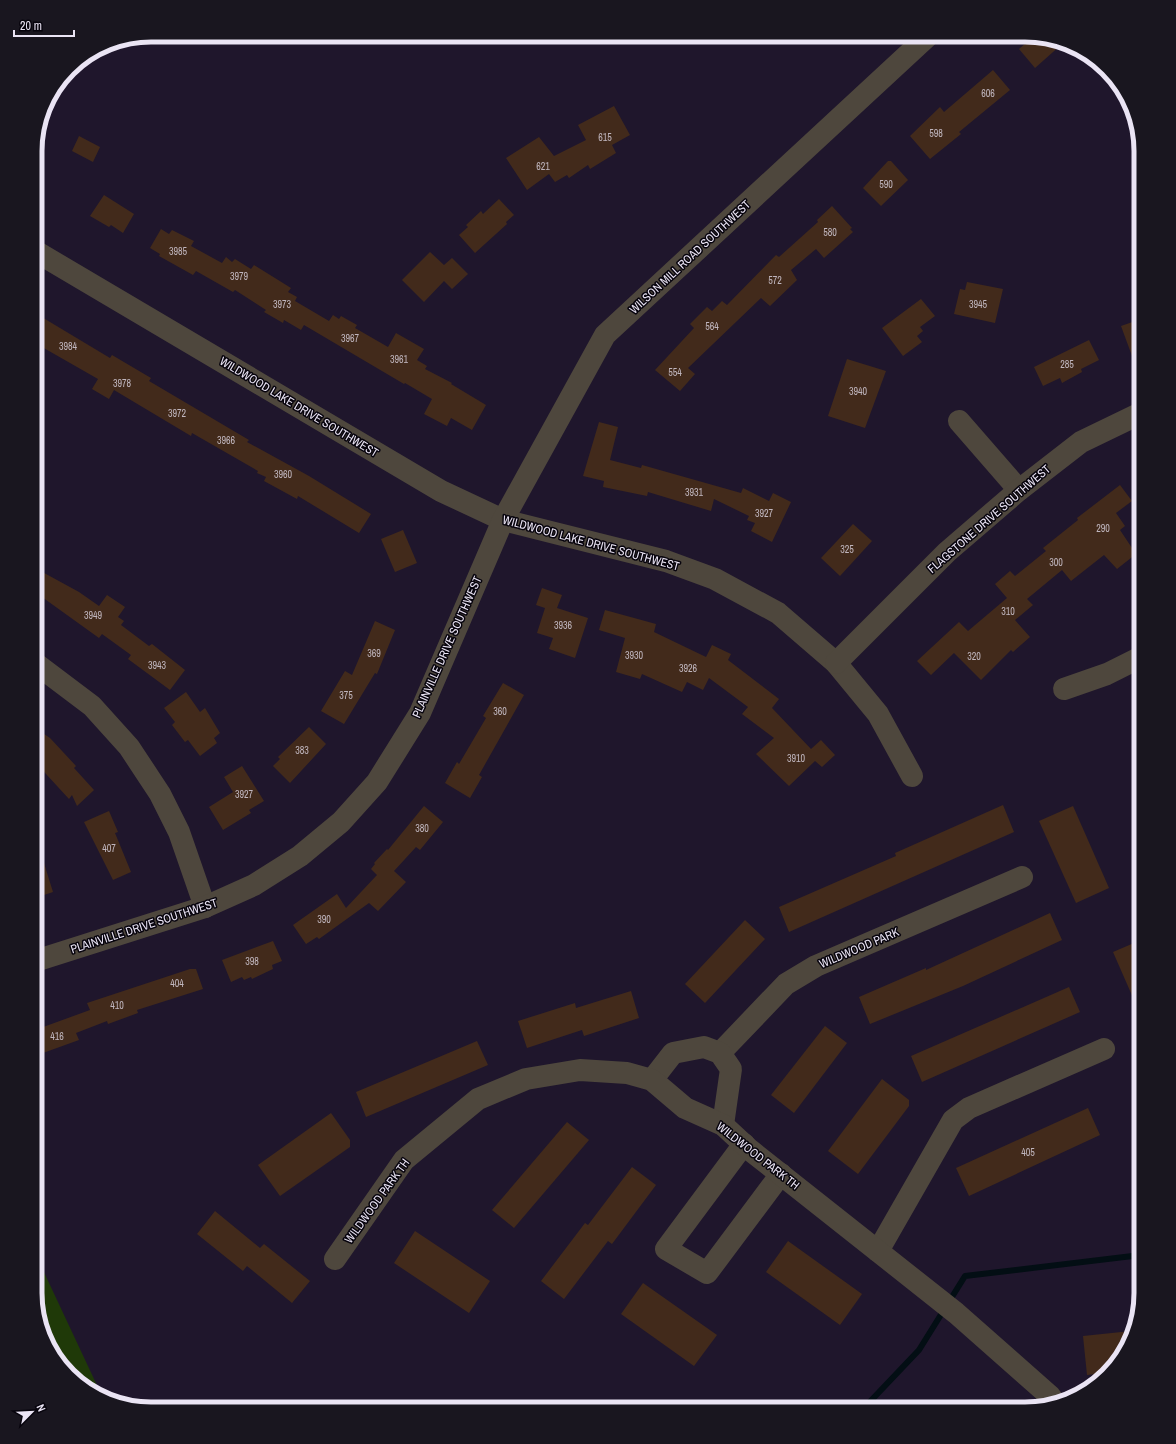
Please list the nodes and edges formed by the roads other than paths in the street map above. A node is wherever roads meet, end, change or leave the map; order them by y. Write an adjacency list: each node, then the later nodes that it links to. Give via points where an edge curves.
1 (921, 42): 6 (street, WILSON MILL ROAD SOUTHWEST, via 605,335)
2 (42, 255): 6 (street, WILDWOOD LAKE DRIVE SOUTHWEST, via 441,491)
3 (1134, 416): 5 (street, FLAGSTONE DRIVE SOUTHWEST, via 1081,442)
4 (959, 421): 5 (street)
5 (1019, 490): 8 (street, FLAGSTONE DRIVE SOUTHWEST, via 947,552)
6 (502, 520): 8 (street, WILDWOOD LAKE DRIVE SOUTHWEST, via 666,561 715,579 778,613); 13 (street, PLAINVILLE DRIVE SOUTHWEST, via 420,713 377,782 341,822 300,856 254,885)
7 (1134, 660): 10 (street, via 1107,674)
8 (836, 663): 11 (street, WILDWOOD LAKE DRIVE SOUTHWEST, via 878,714)
9 (42, 668): 13 (street, via 92,706 129,747 160,794 179,832)
10 (1064, 689)
11 (912, 776)
12 (1022, 877): 16 (street, WILDWOOD PARK, via 816,966 786,984)
13 (206, 907): 14 (street, PLAINVILLE DRIVE SOUTHWEST)
14 (42, 959)
15 (1104, 1049): 21 (street, via 969,1108 953,1120)
16 (720, 1053): 17 (street, via 704,1047 673,1053); 18 (street, via 731,1069)
17 (652, 1080): 18 (street, WILDWOOD PARK TH, via 685,1108); 22 (street, WILDWOOD PARK TH, via 627,1073 580,1070 526,1079 478,1099 404,1160)
18 (724, 1125): 19 (street, WILDWOOD PARK TH)
19 (744, 1144): 20 (street, WILDWOOD PARK TH); 20 (street, via 666,1249 707,1274)
20 (781, 1174): 21 (street, WILDWOOD PARK TH)
21 (878, 1251): 23 (street, WILDWOOD PARK TH, via 956,1313)
22 (335, 1259)
23 (1052, 1398)

